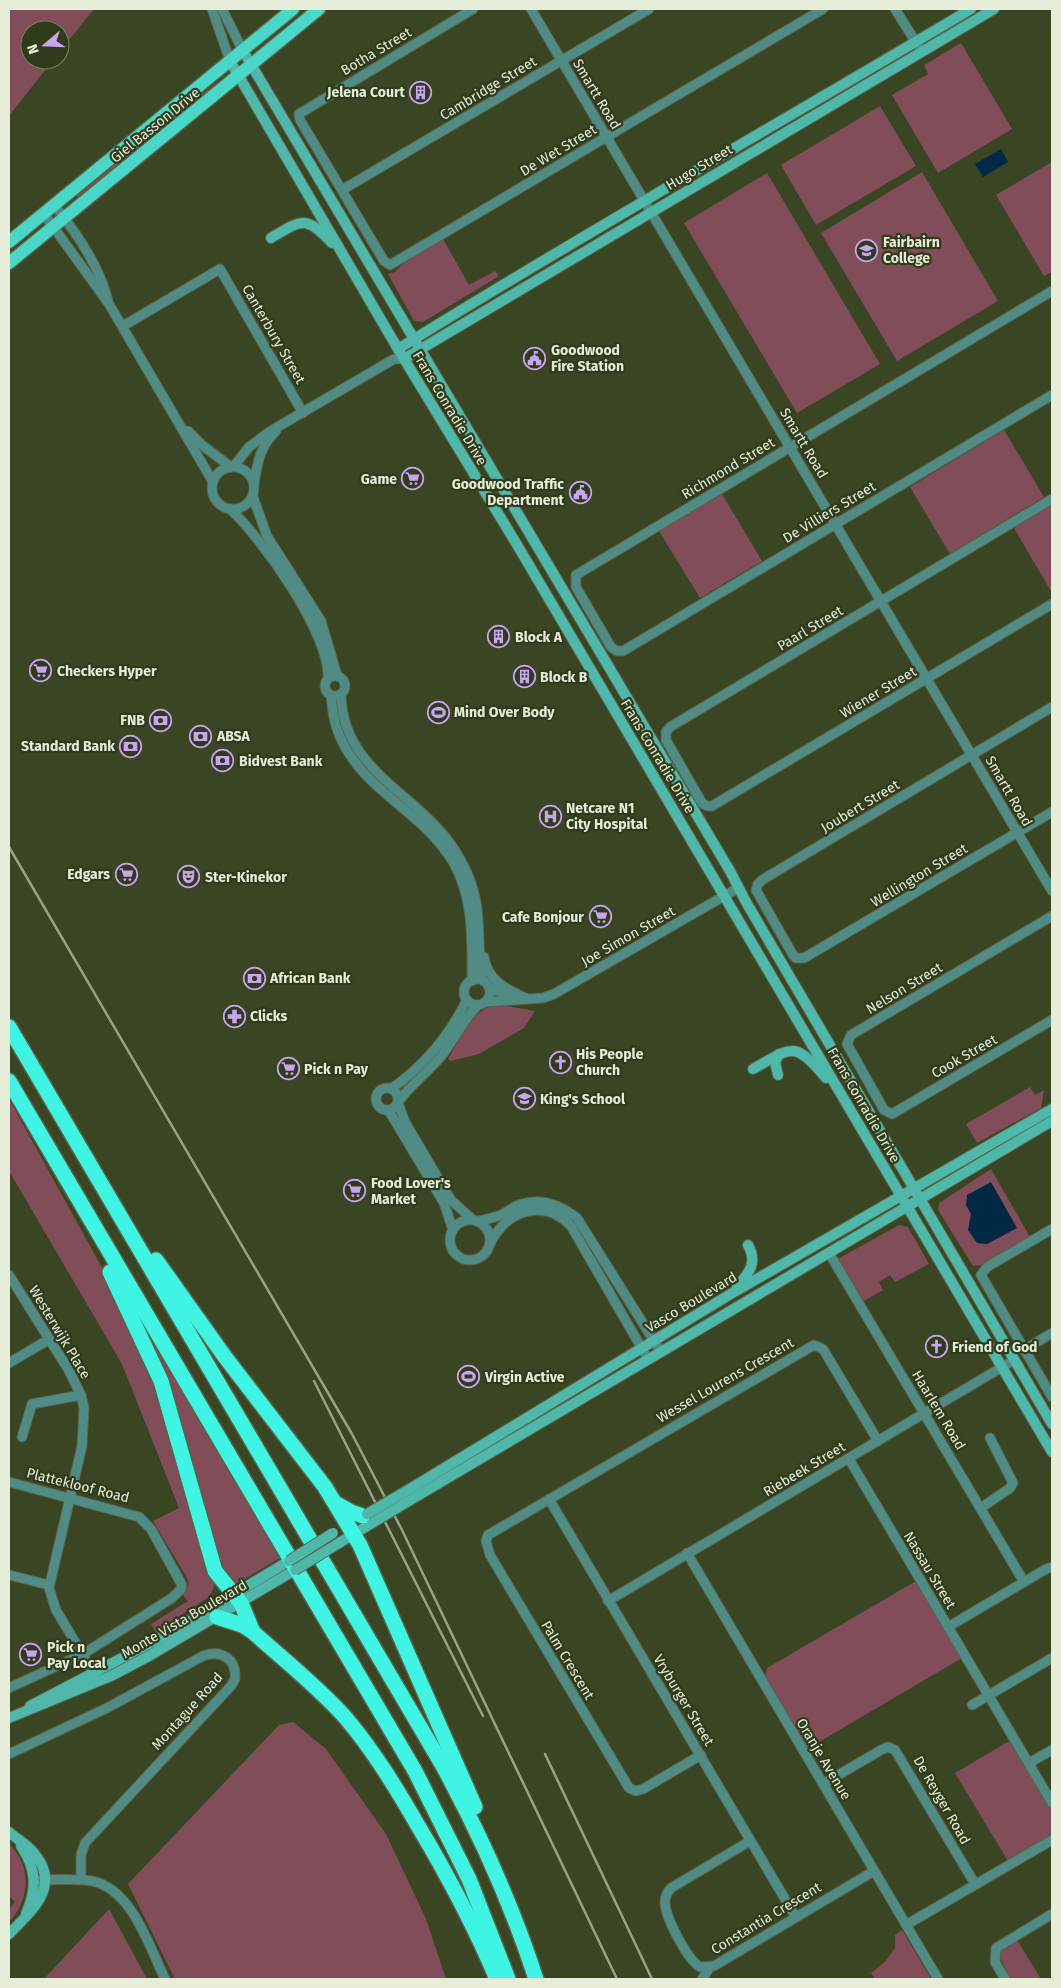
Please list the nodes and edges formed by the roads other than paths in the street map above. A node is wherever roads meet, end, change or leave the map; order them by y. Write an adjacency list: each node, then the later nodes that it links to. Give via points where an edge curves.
1 (212, 9): 16 (street)
2 (222, 9): 13 (street)
3 (293, 9): 13 (main road, Giel Basson Drive)
4 (318, 9): 17 (main road, Giel Basson Drive)
5 (473, 9): 20 (street, Botha Street, via 299,114)
6 (531, 9): 15 (street, Smartt Road)
7 (649, 9): 15 (street, Cambridge Street)
8 (823, 9): 19 (street, De Wet Street)
9 (895, 9): 12 (street)
10 (971, 9): 12 (main road, Hugo Street)
11 (994, 9): 14 (main road, Hugo Street)
12 (915, 42): 14 (street); 21 (main road, Hugo Street)
13 (242, 51): 16 (main road, Giel Basson Drive); 17 (main road, Frans Conradie Drive)
14 (922, 52): 23 (main road, Hugo Street)
15 (561, 60): 19 (street, Smartt Road); 20 (street, Cambridge Street)
16 (230, 61): 18 (main road, Frans Conradie Drive); 22 (main road, Giel Basson Drive)
17 (251, 63): 18 (main road, Giel Basson Drive); 36 (main road, Frans Conradie Drive)
18 (238, 76): 25 (main road, Giel Basson Drive); 29 (main road, Frans Conradie Drive)
19 (607, 137): 20 (street, De Wet Street, via 390,265 384,261); 21 (street, Smartt Road)
20 (342, 190)
21 (645, 202): 23 (street, Smartt Road); 31 (main road, Hugo Street)
22 (54, 205): 24 (main road, Giel Basson Drive); 25 (street)
23 (651, 211): 32 (main road, Hugo Street); 44 (street, Smartt Road)
24 (44, 214): 26 (street); 28 (main road, Giel Basson Drive)
25 (64, 218): 26 (main road, Giel Basson Drive); 34 (street, via 105,287)
26 (54, 227): 30 (main road, Giel Basson Drive); 34 (street)
27 (271, 238): 29 (main road, via 296,224 312,224)
28 (9, 242)
29 (345, 257): 37 (main road, Frans Conradie Drive)
30 (9, 264)
31 (522, 273): 32 (main road); 36 (main road, Hugo Street)
32 (528, 284): 38 (main road, Hugo Street)
33 (1052, 291): 44 (street, Richmond Street)
34 (109, 304): 35 (street)
35 (123, 326): 41 (street, Canterbury Street, via 220,269); 42 (street)
36 (413, 339): 37 (main road, Hugo Street); 38 (main road, Frans Conradie Drive)
37 (398, 349): 39 (main road, Frans Conradie Drive)
38 (420, 350): 39 (main road, Hugo Street); 65 (main road, Frans Conradie Drive)
39 (399, 359): 41 (street); 67 (main road, Frans Conradie Drive, via 516,543)
40 (1052, 395): 51 (street, De Villiers Street)
41 (302, 413): 43 (street)
42 (178, 420): 45 (street, via 202,445); 46 (street)
43 (279, 427): 45 (street, via 249,447); 47 (street, via 259,457)
44 (790, 447): 51 (street, Smartt Road); 54 (street, Richmond Street, via 576,575 576,586 611,647)
45 (232, 467): 46 (street, via 221,470); 47 (street, via 245,470)
46 (213, 482): 50 (street, via 212,490 217,502)
47 (254, 484): 48 (street)
48 (253, 497): 50 (street, via 241,508); 55 (street, via 267,536 321,621)
49 (1052, 499): 52 (street, Paarl Street)
50 (230, 509): 56 (street, via 248,527 299,599 322,649)
51 (836, 524): 52 (street, Smartt Road); 54 (street, De Villiers Street)
52 (881, 601): 57 (street, Smartt Road); 62 (street, Paarl Street, via 667,729 666,740 702,803 709,806)
53 (1052, 604): 57 (street, Wiener Street)
54 (620, 652)
55 (338, 675): 56 (street); 59 (street, via 346,684)
56 (328, 678): 58 (street, via 325,686)
57 (927, 678): 61 (street, Smartt Road); 62 (street, Wiener Street)
58 (331, 695): 59 (street); 72 (street, via 336,728 351,759 376,788 421,823 453,863 463,884 469,912)
59 (341, 695): 69 (street, via 344,720 363,758 385,782 436,824 460,859 476,899)
60 (1052, 707): 61 (street, Joubert Street)
61 (972, 755): 64 (street, Smartt Road); 70 (street, Joubert Street, via 758,884 759,896 793,955)
62 (716, 803)
63 (1052, 812): 64 (street, Wellington Street)
64 (1018, 833): 66 (street, Smartt Road); 70 (street, Wellington Street, via 807,958)
65 (738, 888): 67 (street, Joe Simon Street); 92 (main road, Frans Conradie Drive)
66 (1052, 890)
67 (725, 896): 74 (street, Joe Simon Street, via 565,989 543,998); 85 (main road, Frans Conradie Drive)
68 (1052, 916): 89 (street, Nelson Street, via 849,1037 848,1048 884,1110)
69 (481, 939): 71 (street); 74 (street, via 484,962 496,982)
70 (799, 959)
71 (482, 980): 72 (street); 73 (street)
72 (472, 981): 75 (street, via 465,989)
73 (489, 988): 74 (street, Joe Simon Street); 76 (street, via 490,996)
74 (528, 999): 76 (street, Joe Simon Street)
75 (467, 1000): 76 (street); 84 (street, via 435,1051)
76 (482, 1004): 86 (street, via 468,1015 441,1057)
77 (1052, 1020): 89 (street, Cook Street)
78 (9, 1027): 91 (highway)
79 (779, 1054): 80 (main road); 81 (main road, via 775,1062); 85 (main road, via 789,1050 802,1052)
80 (753, 1069)
81 (778, 1075)
82 (9, 1081): 173 (highway, via 422,1784 469,1879)
83 (9, 1088): 138 (highway, via 100,1251 153,1361 169,1405 215,1572)
84 (391, 1089): 86 (street, via 397,1094); 88 (street, via 382,1089 376,1097 379,1107)
85 (842, 1096): 93 (main road, Frans Conradie Drive)
86 (398, 1102): 88 (street); 96 (street, via 405,1122 451,1200)
87 (1052, 1109): 92 (main road, Vasco Boulevard)
88 (389, 1111): 98 (street, via 444,1203)
89 (890, 1114)
90 (1052, 1121): 94 (main road, Vasco Boulevard)
91 (104, 1188): 128 (highway, via 225,1357); 169 (highway, via 443,1766 488,1855)
92 (914, 1188): 93 (main road, Vasco Boulevard); 94 (main road, Frans Conradie Drive)
93 (901, 1195): 95 (main road, Frans Conradie Drive); 104 (main road, Vasco Boulevard)
94 (921, 1200): 95 (main road, Vasco Boulevard); 112 (main road, Frans Conradie Drive)
95 (908, 1207): 101 (main road, Vasco Boulevard); 114 (main road, Frans Conradie Drive)
96 (475, 1220): 98 (street, via 461,1222); 99 (street, via 490,1233); 107 (street, via 500,1215 533,1202 555,1204 567,1210 577,1218)
97 (1052, 1228): 109 (street, via 986,1267 981,1275)
98 (452, 1230): 99 (street, via 451,1246 464,1259 479,1258)
99 (490, 1244): 108 (street, via 504,1224 533,1210 545,1210 564,1218)
100 (748, 1245): 104 (main road, via 753,1266)
101 (829, 1253): 110 (main road, Vasco Boulevard); 117 (street, Haarlem Road)
102 (9, 1275): 103 (street, Westerwijk Place)
103 (12, 1286): 106 (street, Westerwijk Place)
104 (730, 1295): 107 (main road, Vasco Boulevard)
105 (1052, 1333): 109 (street)
106 (48, 1340): 113 (street); 115 (street, Westerwijk Place)
107 (654, 1341): 108 (main road, Vasco Boulevard); 110 (street)
108 (642, 1348): 111 (street); 125 (main road, Vasco Boulevard)
109 (1024, 1350): 116 (street)
110 (661, 1352): 111 (main road, Vasco Boulevard)
111 (648, 1359): 125 (main road, Vasco Boulevard)
112 (1014, 1360): 114 (street, Riebeek Street); 118 (main road, Frans Conradie Drive)
113 (9, 1363)
114 (1002, 1367): 117 (street, Riebeek Street); 122 (main road, Frans Conradie Drive)
115 (82, 1395): 119 (street, via 32,1404); 126 (street, via 85,1418 82,1446)
116 (1052, 1397)
117 (925, 1413): 121 (street, Riebeek Street); 129 (street, Haarlem Road)
118 (1052, 1424)
119 (22, 1437)
120 (990, 1438): 129 (street, via 1013,1482 1010,1488)
121 (878, 1441): 123 (street, Riebeek Street); 127 (street, Wessel Lourens Crescent, via 823,1349 814,1345)
122 (1052, 1452)
123 (849, 1459): 132 (street, Riebeek Street); 141 (street, Nassau Street)
124 (9, 1482): 126 (street, Plattekloof Road)
125 (415, 1492): 130 (main road, Vasco Boulevard, bridge)
126 (70, 1498): 136 (street); 137 (street, Plattekloof Road, via 132,1513 144,1521 179,1577 182,1585)
127 (549, 1499): 139 (street, Vryburger Street); 154 (street, Palm Crescent, via 492,1532 486,1538 486,1547 625,1783 632,1790 643,1789)
128 (336, 1503): 130 (highway); 131 (highway)
129 (981, 1508): 135 (street, Haarlem Road)
130 (367, 1518): 131 (main road, Vasco Boulevard)
131 (350, 1530): 138 (main road, Monte Vista Boulevard, bridge, via 339,1543 278,1580); 138 (main road, Monte Vista Boulevard, bridge, via 333,1533 272,1571); 169 (highway, via 371,1566 504,1874)
132 (686, 1553): 139 (street, Riebeek Street); 156 (street, Oranje Avenue)
133 (1052, 1567): 135 (street)
134 (9, 1575): 136 (street)
135 (1024, 1582): 141 (street)
136 (49, 1585): 143 (street, via 54,1606)
137 (178, 1593): 143 (street, Monte Vista Boulevard)
138 (238, 1598): 140 (main road, Monte Vista Boulevard); 142 (highway); 145 (main road, Monte Vista Boulevard)
139 (608, 1601): 154 (street, Vryburger Street)
140 (217, 1617): 142 (highway); 146 (main road, Monte Vista Boulevard, via 170,1646)
141 (948, 1627): 148 (street, Nassau Street)
142 (252, 1632): 172 (highway, via 323,1693 384,1768 462,1902)
143 (83, 1654): 145 (street); 147 (street, Monte Vista Boulevard)
144 (1052, 1658): 148 (street)
145 (93, 1672): 146 (street); 150 (main road, Monte Vista Boulevard, via 42,1698)
146 (110, 1676): 150 (main road, Monte Vista Boulevard)
147 (9, 1688)
148 (989, 1696): 149 (street); 155 (street, Nassau Street)
149 (972, 1705)
150 (21, 1713): 151 (main road, Monte Vista Boulevard)
151 (9, 1718)
152 (1052, 1750): 155 (street)
153 (9, 1754): 163 (street, Montague Road, via 108,1708 203,1656 217,1653 233,1664 235,1679 231,1686 85,1843)
154 (701, 1755): 160 (street, Vryburger Street)
155 (1029, 1763): 157 (street, Nassau Street)
156 (823, 1784): 161 (street, Oranje Avenue); 164 (street, De Reyger Road, via 880,1750 888,1747 895,1750)
157 (1052, 1803)
158 (12, 1835): 162 (main road)
159 (1052, 1840): 164 (street)
160 (750, 1841): 166 (street, Vryburger Street); 170 (street, Constantia Crescent, via 671,1888 666,1895 667,1912 690,1960 700,1967)
161 (874, 1871): 166 (street, Constantia Crescent); 167 (street, Oranje Avenue)
162 (40, 1880): 163 (street); 168 (main road, via 43,1893 37,1906)
163 (80, 1880): 171 (street, via 101,1884 123,1899)
164 (975, 1884): 167 (street)
165 (1052, 1914): 177 (street, via 996,1948 995,1962)
166 (795, 1916): 170 (street, Constantia Crescent)
167 (906, 1925): 176 (street, Oranje Avenue)
168 (9, 1934)
169 (522, 1937): 174 (highway)
170 (710, 1968): 175 (street)
171 (165, 1979)
172 (497, 1979)
173 (508, 1979)
174 (536, 1979)
175 (702, 1979)
176 (938, 1979)
177 (1005, 1979)

